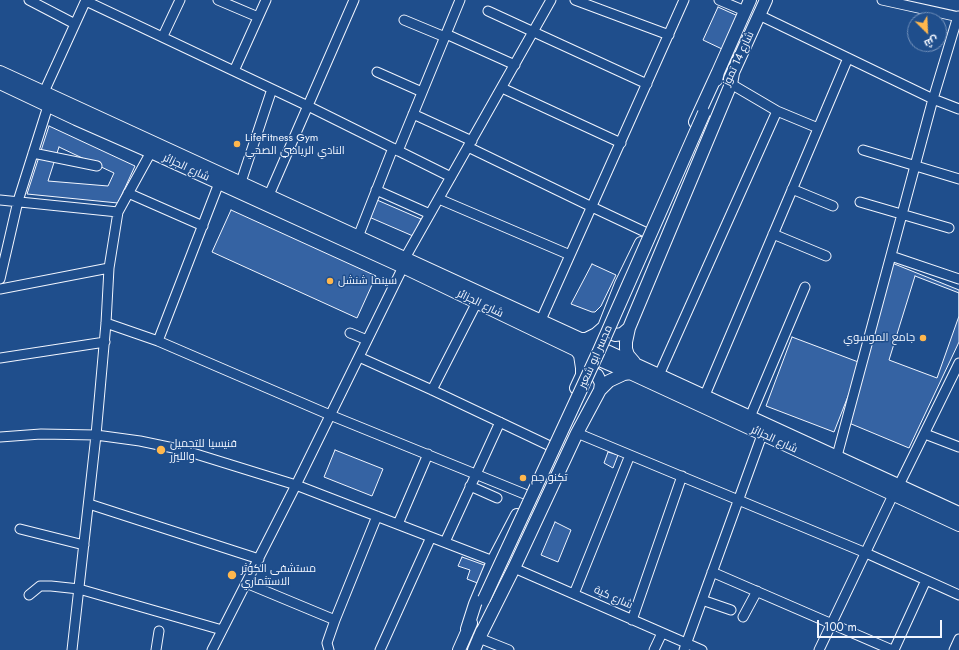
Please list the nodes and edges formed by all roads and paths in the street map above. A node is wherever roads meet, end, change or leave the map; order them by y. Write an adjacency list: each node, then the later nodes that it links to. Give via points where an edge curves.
1 (29, 0): 21 (street)
2 (86, 0): 21 (street); 24 (street)
3 (180, 0): 24 (street)
4 (218, 0): 18 (street)
5 (266, 0): 18 (street)
6 (354, 0): 41 (street)
7 (460, 0): 25 (street)
8 (552, 0): 22 (street)
9 (575, 0): 23 (street)
10 (684, 0): 23 (street)
11 (720, 0): 16 (street)
12 (750, 0): 16 (main road, شارع 14 تموز)
13 (766, 0): 17 (main road, شارع 14 تموز)
14 (882, 0): 19 (street)
15 (488, 11): 22 (street)
16 (745, 12): 31 (main road, شارع 14 تموز)
17 (759, 15): 26 (street); 32 (main road, شارع 14 تموز)
18 (258, 17): 28 (street)
19 (958, 17): 39 (street)
20 (404, 20): 25 (street)
21 (75, 24): 37 (street)
22 (533, 33): 27 (street); 34 (street)
23 (669, 35): 34 (street)
24 (163, 36): 28 (street)
25 (445, 36): 27 (street); 38 (street)
26 (848, 58): 39 (street); 47 (street)
27 (515, 65): 35 (street)
28 (234, 71): 36 (street)
29 (0, 72): 37 (main road, شارع الجزائر)
30 (377, 72): 38 (street)
31 (718, 72): 46 (main road, شارع 14 تموز); 75 (main road)
32 (732, 79): 43 (street); 46 (main road, شارع 14 تموز); 91 (main road)
33 (0, 83): 40 (main road, شارع الجزائر)
34 (647, 84): 48 (street)
35 (502, 88): 48 (street); 49 (street)
36 (272, 89): 41 (street); 58 (street)
37 (44, 92): 40 (main road, شارع الجزائر)
38 (422, 92): 45 (street)
39 (933, 99): 42 (street); 55 (street)
40 (55, 105): 44 (main road, شارع الجزائر); 53 (street)
41 (308, 106): 50 (street); 63 (street)
42 (959, 109)
43 (777, 111): 47 (street); 101 (street)
44 (78, 114): 52 (main road, شارع الجزائر); 58 (main road, شارع الجزائر)
45 (413, 114): 49 (street); 50 (street)
46 (707, 115): 150 (main road, مجسر ابو شعير, via 605,356)
47 (818, 128): 60 (street)
48 (621, 142): 69 (street)
49 (470, 144): 56 (street); 69 (street)
50 (396, 149): 56 (street); 61 (street)
51 (863, 150): 55 (street)
52 (151, 152): 59 (main road, شارع الجزائر); 62 (street)
53 (33, 153): 54 (street); 66 (street)
54 (97, 166)
55 (915, 166): 57 (street); 72 (street)
56 (451, 177): 64 (street)
57 (959, 179)
58 (241, 182): 63 (main road, شارع الجزائر)
59 (219, 183): 73 (street); 81 (main road, شارع الجزائر)
60 (792, 189): 68 (street); 76 (street)
61 (376, 190): 71 (street); 77 (street)
62 (128, 193): 70 (street); 73 (street)
63 (269, 195): 77 (main road, شارع الجزائر)
64 (439, 199): 71 (street); 78 (street)
65 (0, 200): 66 (street)
66 (18, 202): 70 (street); 83 (street)
67 (860, 202): 72 (street)
68 (833, 206)
69 (592, 208): 75 (street); 78 (street)
70 (118, 212): 82 (street)
71 (430, 214): 81 (street)
72 (902, 214): 74 (street); 80 (street)
73 (203, 226): 94 (street)
74 (949, 228)
75 (645, 232): 89 (main road)
76 (773, 234): 79 (street); 106 (street)
77 (358, 236): 81 (main road, شارع الجزائر)
78 (570, 255): 88 (street)
79 (826, 256)
80 (891, 256): 84 (street); 119 (street)
81 (404, 263): 87 (main road, شارع الجزائر); 88 (main road, شارع الجزائر); 93 (street)
82 (108, 268): 86 (street); 90 (street)
83 (0, 279)
84 (959, 279)
85 (805, 287): 108 (street)
86 (0, 289)
87 (477, 302): 96 (main road, شارع الجزائر); 104 (street)
88 (541, 320): 96 (main road, شارع الجزائر)
89 (607, 322): 91 (main road, via 611,334 622,334); 96 (main road, via 596,334)
90 (106, 323): 94 (street); 95 (street)
91 (629, 328): 100 (main road, via 626,349)
92 (350, 333): 93 (street)
93 (367, 340): 97 (street)
94 (158, 341): 107 (street)
95 (105, 342): 98 (street); 113 (street)
96 (579, 345): 100 (main road, شارع الجزائر); 103 (main road, via 582,362)
97 (359, 357): 104 (street); 107 (street)
98 (0, 358)
99 (959, 362): 102 (street)
100 (633, 368): 101 (main road, شارع الجزائر); 105 (main road, via 609,381); 112 (main road, شارع الجزائر)
101 (659, 375): 106 (main road, شارع الجزائر)
102 (955, 380): 111 (street)
103 (580, 381): 105 (main road, via 588,373 597,375 601,383); 115 (main road)
104 (432, 390): 109 (street)
105 (600, 390): 110 (main road)
106 (705, 395): 108 (main road, شارع الجزائر)
107 (330, 415): 117 (street); 122 (street)
108 (750, 417): 119 (main road, شارع الجزائر)
109 (500, 422): 115 (street); 120 (street)
110 (576, 433): 118 (street); 140 (main road)
111 (925, 434): 116 (street); 124 (street)
112 (762, 435): 124 (main road, شارع الجزائر); 127 (street)
113 (96, 436): 114 (street, via 41,434); 122 (street, via 140,440 182,450); 128 (street)
114 (0, 437)
115 (550, 446): 125 (main road)
116 (959, 447)
117 (428, 454): 120 (street); 131 (street)
118 (630, 455): 121 (street); 146 (street)
119 (837, 456): 124 (main road, شارع الجزائر)
120 (476, 474): 123 (street); 125 (street)
121 (682, 476): 127 (street); 154 (street)
122 (296, 485): 130 (street); 138 (street)
123 (470, 486): 126 (street); 135 (street)
124 (896, 490): 129 (main road, شارع الجزائر); 132 (main road, شارع الجزائر); 137 (street)
125 (527, 495): 139 (main road)
126 (497, 498)
127 (739, 500): 137 (street); 141 (street)
128 (89, 504): 136 (street); 138 (street)
129 (959, 513)
130 (377, 516): 131 (street); 153 (street)
131 (398, 524): 134 (street)
132 (959, 525)
133 (20, 529): 136 (street)
134 (431, 537): 135 (street); 167 (street)
135 (445, 542): 139 (street)
136 (84, 545): 144 (street)
137 (866, 553): 142 (street); 155 (street)
138 (258, 559): 143 (street)
139 (494, 561): 156 (main road)
140 (514, 568): 146 (street, شارع كية); 160 (main road)
141 (712, 572): 145 (street); 149 (street)
142 (926, 580): 148 (street); 174 (street)
143 (246, 583): 153 (street); 157 (street)
144 (79, 589): 147 (street, via 40,586); 157 (street); 163 (street)
145 (757, 592): 152 (street); 155 (street)
146 (574, 594): 154 (street, شارع كية)
147 (29, 595)
148 (959, 595)
149 (702, 600): 151 (street); 162 (street)
150 (488, 601): 156 (main road); 160 (main road)
151 (731, 610)
152 (743, 617)
153 (335, 620): 166 (street, via 327,643)
154 (632, 620): 159 (street, شارع كية)
155 (831, 624): 173 (street); 174 (street)
156 (467, 629): 168 (main road)
157 (222, 630): 165 (street)
158 (159, 632): 164 (street)
159 (662, 633): 162 (street, شارع كية); 171 (street)
160 (479, 638): 169 (main road); 170 (street)
161 (959, 639): 175 (street)
162 (685, 647): 172 (street, شارع كية)
163 (72, 650)
164 (156, 650)
165 (212, 650)
166 (329, 650)
167 (380, 650)
168 (458, 650)
169 (474, 650)
170 (509, 650)
171 (654, 650)
172 (702, 650)
173 (819, 650)
174 (893, 650)
175 (954, 650)

